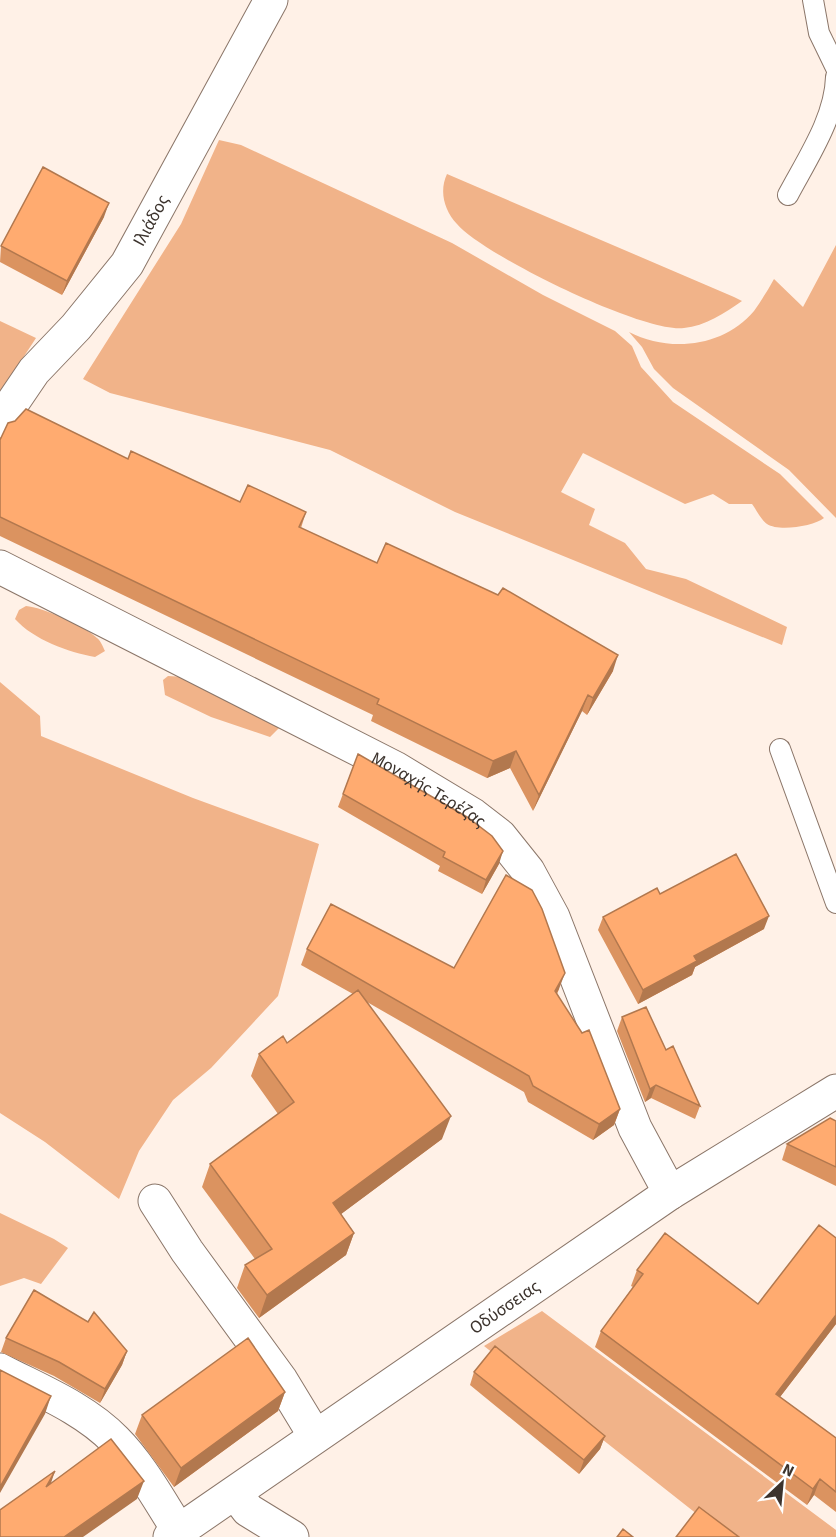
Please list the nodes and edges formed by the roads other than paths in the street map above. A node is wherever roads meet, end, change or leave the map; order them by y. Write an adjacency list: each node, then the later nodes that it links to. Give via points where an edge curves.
1 (271, 0): 6 (street, Ιλιάδος, via 127,264 34,371)
2 (813, 0): 3 (lane, via 819,33)
3 (836, 68)
4 (836, 77): 5 (lane, via 832,101 817,139)
5 (788, 195)
6 (0, 421)
7 (0, 567): 11 (street, Μοναχής Τερέζας, via 395,768 500,836 528,871 553,917 635,1128)
8 (780, 749): 9 (lane)
9 (836, 903)
10 (836, 1090): 11 (street, Οδύσσειας)
11 (670, 1193): 14 (street, Οδύσσειας)
12 (155, 1201): 14 (street, via 281,1380)
13 (0, 1370): 16 (street, Οδύσσειας, via 88,1418 113,1438 141,1472)
14 (315, 1436): 15 (street, Οδύσσειας)
15 (236, 1493): 16 (street, Οδύσσειας); 17 (street, via 248,1510)
16 (174, 1534)
17 (292, 1537)

